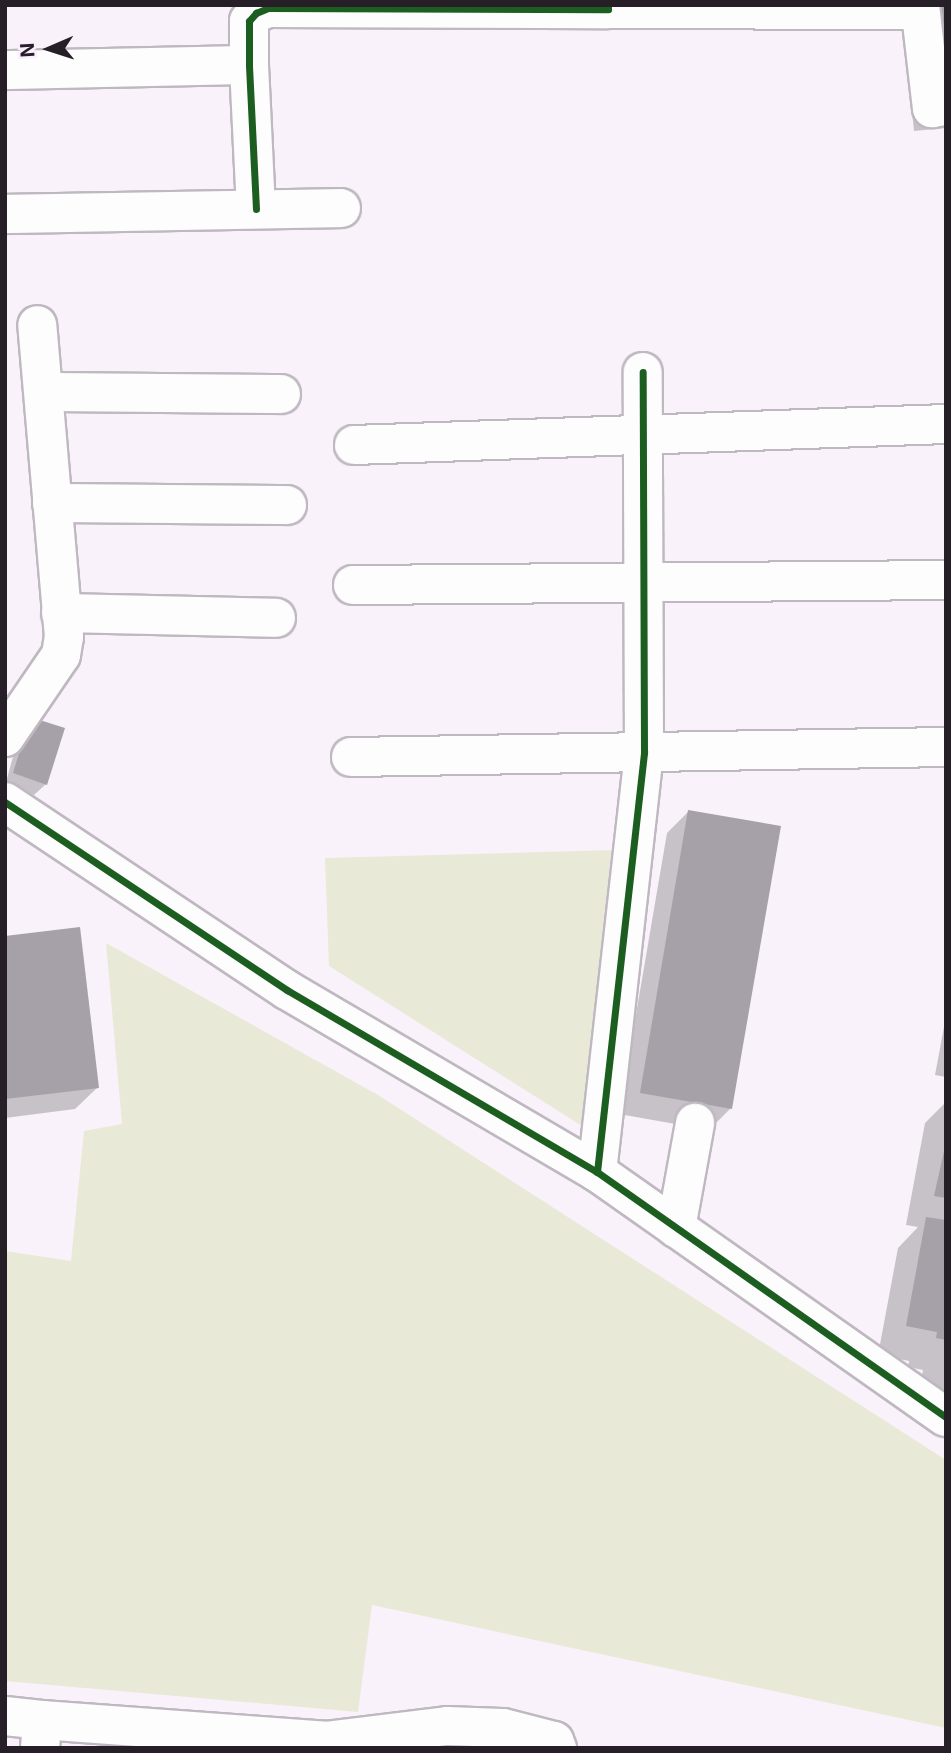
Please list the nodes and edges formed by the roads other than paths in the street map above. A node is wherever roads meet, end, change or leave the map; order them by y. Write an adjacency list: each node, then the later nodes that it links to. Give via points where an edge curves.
1 (608, 7): 2 (street); 3 (street, via 268,8 249,21)
2 (920, 7): 5 (street, via 932,108)
3 (249, 65): 4 (street); 7 (street)
4 (5, 70)
5 (946, 106)
6 (341, 208): 7 (street)
7 (256, 209): 8 (street)
8 (5, 214)
9 (37, 325): 11 (street)
10 (643, 372): 14 (street)
11 (44, 392): 12 (street); 16 (street)
12 (281, 394)
13 (946, 424): 14 (street)
14 (643, 435): 15 (street); 19 (street)
15 (354, 444)
16 (52, 502): 17 (street); 21 (street)
17 (287, 505)
18 (946, 580): 19 (street)
19 (643, 583): 20 (street); 25 (street)
20 (353, 585)
21 (61, 613): 22 (street); 23 (street, via 61,654)
22 (276, 618)
23 (5, 737)
24 (946, 747): 25 (street)
25 (644, 753): 26 (street); 29 (street)
26 (351, 757)
27 (5, 802): 29 (street, via 287,990)
28 (695, 1123): 30 (street)
29 (597, 1172): 30 (street)
30 (676, 1228): 31 (street)
31 (946, 1417)
32 (29, 1728): 33 (street, via 325,1741 447,1726 503,1728 554,1741)
33 (557, 1748)

